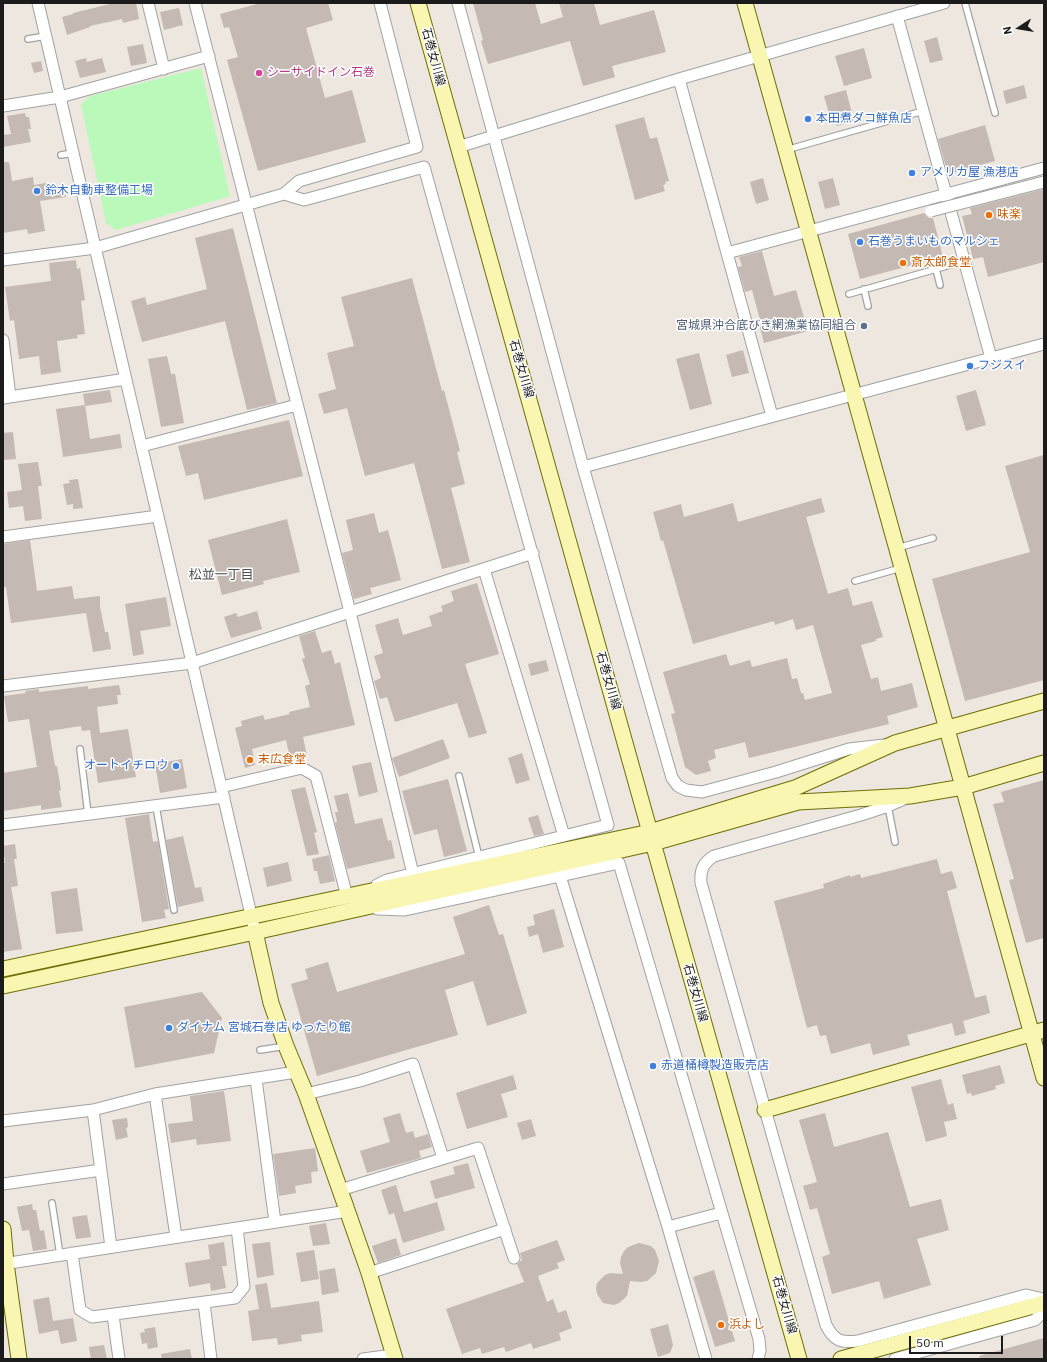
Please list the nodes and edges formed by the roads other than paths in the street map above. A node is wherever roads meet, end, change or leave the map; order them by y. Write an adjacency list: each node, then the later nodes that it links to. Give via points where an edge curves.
1 (38, 3): 11 (street)
2 (148, 3): 15 (street)
3 (195, 3): 14 (street)
4 (380, 3): 28 (street, via 417,147 299,180)
5 (418, 3): 22 (street, 石巻女川線)
6 (458, 3): 21 (street)
7 (745, 3): 13 (street)
8 (944, 3): 10 (street)
9 (965, 3): 20 (lane)
10 (897, 16): 13 (street); 19 (street)
11 (46, 36): 12 (lane); 17 (street)
12 (28, 39)
13 (759, 55): 16 (street); 23 (street)
14 (209, 56): 15 (street); 30 (street)
15 (164, 69): 17 (street)
16 (679, 78): 21 (street); 34 (street)
17 (60, 97): 18 (street); 24 (street)
18 (3, 106)
19 (923, 111): 23 (lane); 29 (street)
20 (996, 113)
21 (493, 136): 22 (street); 51 (street)
22 (458, 147): 77 (street, 石巻女川線)
23 (786, 150): 32 (street)
24 (73, 153): 25 (lane); 33 (street)
25 (61, 155)
26 (1044, 168): 29 (street)
27 (1044, 182): 31 (street, bridge)
28 (284, 194): 30 (street); 56 (street, via 304,200 424,167)
29 (946, 195): 32 (street); 36 (street)
30 (246, 206): 33 (street); 48 (street)
31 (931, 211)
32 (808, 232): 34 (street); 46 (street)
33 (95, 248): 35 (street); 45 (street)
34 (727, 253): 49 (street)
35 (3, 260)
36 (964, 261): 37 (lane); 44 (street)
37 (936, 269): 38 (lane); 39 (lane)
38 (940, 285)
39 (864, 289): 40 (lane); 41 (lane)
40 (849, 294)
41 (868, 306)
42 (3, 340): 47 (street)
43 (1044, 344): 44 (street)
44 (990, 358): 46 (street)
45 (126, 379): 47 (street); 50 (street)
46 (854, 395): 49 (street); 55 (street)
47 (6, 397)
48 (297, 405): 50 (street); 60 (street)
49 (772, 416): 51 (street)
50 (142, 446): 52 (street)
51 (582, 467): 65 (street, via 672,778 678,786 702,792 850,749)
52 (158, 516): 53 (street); 61 (street)
53 (3, 537)
54 (933, 538): 55 (lane)
55 (897, 548): 57 (street)
56 (533, 554): 58 (street); 76 (street, via 608,825)
57 (902, 568): 59 (lane); 64 (street)
58 (484, 569): 60 (street); 76 (street)
59 (855, 581)
60 (350, 612): 61 (street); 80 (street)
61 (192, 663): 62 (street); 70 (street)
62 (3, 686)
63 (1044, 700): 64 (street)
64 (946, 728): 65 (street); 69 (street)
65 (895, 743): 77 (street, via 795,788)
66 (80, 749): 74 (lane)
67 (1044, 763): 69 (street)
68 (459, 776): 79 (lane)
69 (963, 787): 71 (street); 90 (street)
70 (222, 792): 72 (street); 82 (street, via 302,768 316,776); 84 (street)
71 (910, 796): 73 (street); 77 (street, via 798,802)
72 (156, 806): 74 (street); 83 (lane)
73 (888, 806): 78 (lane); 99 (street, via 714,856 703,866 701,883)
74 (88, 814): 75 (street)
75 (3, 825)
76 (564, 836): 79 (street)
77 (651, 837): 82 (street); 132 (street, 石巻女川線)
78 (896, 842)
79 (480, 857): 80 (street)
80 (413, 874): 82 (street, via 387,880)
81 (560, 876): 82 (street, via 405,910); 107 (street, via 619,863); 109 (street)
82 (355, 900): 84 (street); 85 (street)
83 (174, 910)
84 (252, 917): 85 (street); 86 (street)
85 (255, 932): 87 (street); 91 (street, via 272,1003)
86 (120, 945): 87 (street); 88 (street)
87 (123, 960): 89 (street)
88 (3, 969)
89 (3, 986)
90 (1038, 1032): 95 (street); 99 (street)
91 (286, 1046): 92 (lane); 93 (street)
92 (260, 1050)
93 (296, 1072): 94 (street); 97 (street)
94 (256, 1078): 96 (street); 108 (street)
95 (1044, 1078)
96 (155, 1094): 98 (street); 113 (street)
97 (306, 1094): 101 (street, via 360,1081 413,1064); 104 (street)
98 (93, 1110): 100 (street); 102 (street)
99 (765, 1110): 120 (street, via 826,1325 833,1337 844,1342 858,1341 1026,1296)
100 (3, 1122)
101 (443, 1158): 104 (street); 112 (street, via 478,1148)
102 (101, 1170): 103 (street); 114 (street)
103 (3, 1184)
104 (340, 1190): 106 (street)
105 (52, 1203): 116 (lane)
106 (348, 1211): 108 (street); 119 (street)
107 (721, 1212): 109 (street); 131 (street, via 759,1339)
108 (275, 1222): 110 (street)
109 (668, 1227): 130 (street)
110 (237, 1228): 113 (street); 121 (street, via 244,1287 235,1298)
111 (3, 1229): 118 (street)
112 (505, 1229): 117 (street); 119 (street)
113 (176, 1237): 114 (street)
114 (111, 1247): 115 (street)
115 (72, 1253): 116 (street); 124 (street, via 80,1310 92,1318)
116 (60, 1255): 118 (street)
117 (514, 1258)
118 (4, 1264): 126 (street)
119 (369, 1274): 125 (street)
120 (1044, 1299)
121 (204, 1303): 124 (street); 128 (street)
122 (1044, 1303): 133 (street)
123 (1044, 1311): 134 (street, via 1035,1320)
124 (113, 1315): 127 (street)
125 (394, 1357): 129 (street)
126 (19, 1359)
127 (119, 1359)
128 (211, 1359)
129 (363, 1359)
130 (706, 1359)
131 (758, 1359)
132 (799, 1359)
133 (841, 1359)
134 (896, 1359)

